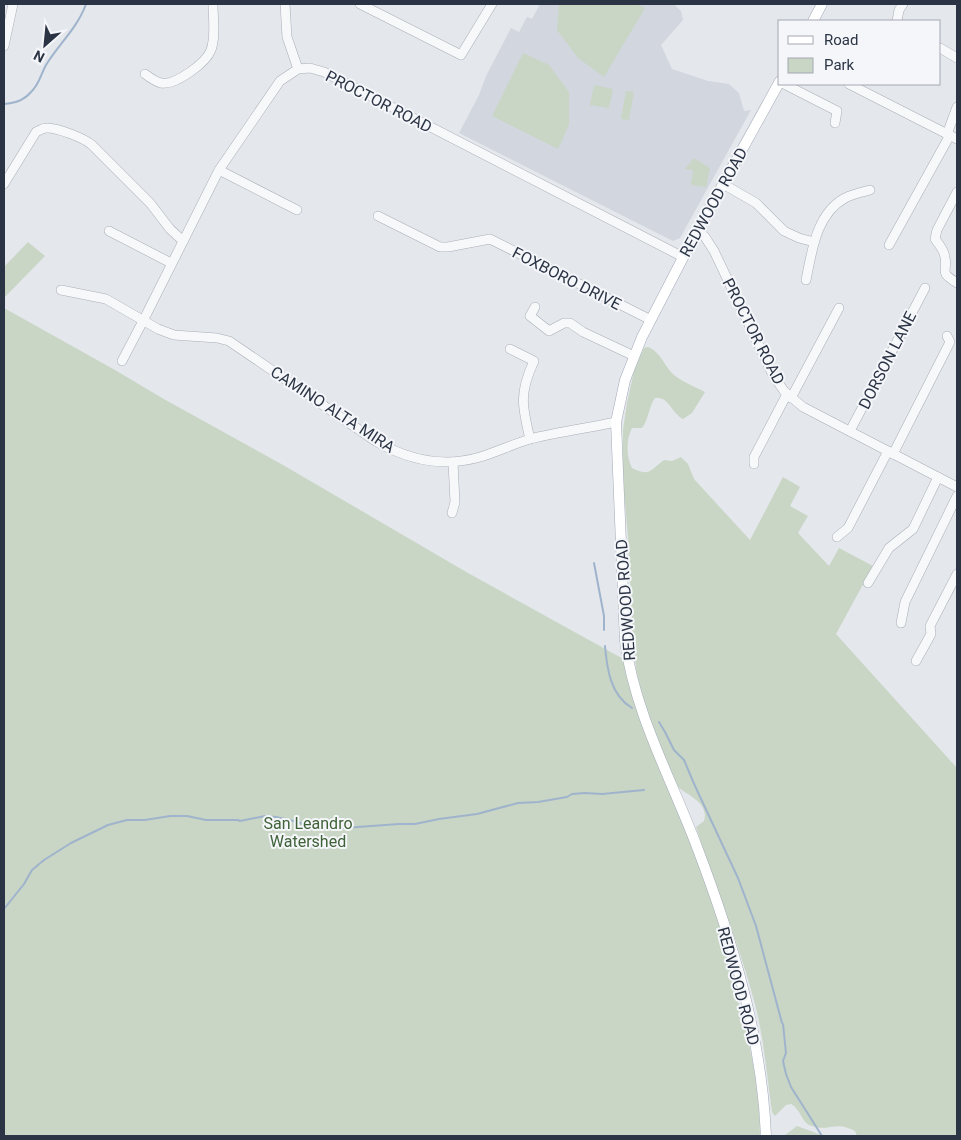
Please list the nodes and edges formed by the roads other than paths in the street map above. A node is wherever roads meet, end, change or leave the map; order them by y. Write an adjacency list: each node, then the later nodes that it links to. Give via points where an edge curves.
1 (13, 4): 10 (street)
2 (213, 4): 15 (street, via 211,50 197,68 168,83 161,83)
3 (285, 4): 14 (street, via 287,37)
4 (360, 4): 5 (street, via 461,55)
5 (492, 4)
6 (822, 4): 8 (main road)
7 (903, 4): 9 (street)
8 (814, 20)
9 (896, 20)
10 (6, 24): 11 (street)
11 (4, 46)
12 (941, 49): 13 (street)
13 (957, 58)
14 (298, 69): 22 (street, via 280,81); 34 (street, PROCTOR ROAD, via 324,72)
15 (145, 74)
16 (778, 85): 24 (main road, REDWOOD ROAD)
17 (786, 85): 20 (street, via 838,111)
18 (851, 85): 21 (street)
19 (957, 106): 21 (street)
20 (835, 123)
21 (951, 136): 33 (street)
22 (219, 170): 27 (street); 31 (street)
23 (4, 184): 31 (street, via 36,132 50,128 92,144)
24 (723, 184): 29 (main road, REDWOOD ROAD); 32 (street, via 756,203 784,231)
25 (870, 190): 32 (street, via 835,205 822,221)
26 (957, 192): 37 (street, via 935,239 945,256 945,274)
27 (297, 210)
28 (378, 216): 42 (street, FOXBORO DRIVE, via 440,247 490,239)
29 (697, 230): 34 (main road, REDWOOD ROAD); 50 (street, PROCTOR ROAD, via 714,251 771,370)
30 (109, 231): 35 (street)
31 (183, 241): 35 (street)
32 (814, 242): 36 (street)
33 (889, 245)
34 (683, 257): 42 (main road, REDWOOD ROAD)
35 (172, 263): 43 (street)
36 (806, 280)
37 (957, 283)
38 (924, 288): 52 (street, DORSON LANE)
39 (62, 290): 43 (street, CAMINO ALTA MIRA, via 106,299)
40 (535, 307): 46 (street, via 530,316 546,330 570,323)
41 (839, 308): 50 (street)
42 (651, 320): 46 (main road, REDWOOD ROAD)
43 (143, 321): 47 (street); 55 (street, CAMINO ALTA MIRA, via 174,335 229,341 377,442 423,461)
44 (947, 336): 54 (street, via 950,342)
45 (510, 349): 48 (street)
46 (634, 356): 51 (main road, REDWOOD ROAD, via 622,390)
47 (122, 360)
48 (534, 361): 49 (street); 53 (street, via 523,395)
49 (544, 366)
50 (789, 396): 52 (street, PROCTOR ROAD); 56 (street, via 754,458)
51 (616, 422): 53 (street, CAMINO ALTA MIRA); 66 (main road, REDWOOD ROAD, via 627,661 640,708 697,847 742,984 757,1055)
52 (850, 431): 54 (street, PROCTOR ROAD)
53 (530, 440): 55 (street, CAMINO ALTA MIRA, via 480,457)
54 (891, 452): 57 (street, PROCTOR ROAD); 61 (street, via 848,528)
55 (453, 462): 60 (street, via 455,502)
56 (754, 464)
57 (938, 477): 58 (street, PROCTOR ROAD); 63 (street, via 912,529 889,548)
58 (957, 487)
59 (957, 496): 64 (street, via 905,602)
60 (452, 513)
61 (837, 537)
62 (957, 574): 65 (street)
63 (868, 583)
64 (901, 623)
65 (916, 661)
66 (766, 1136)

